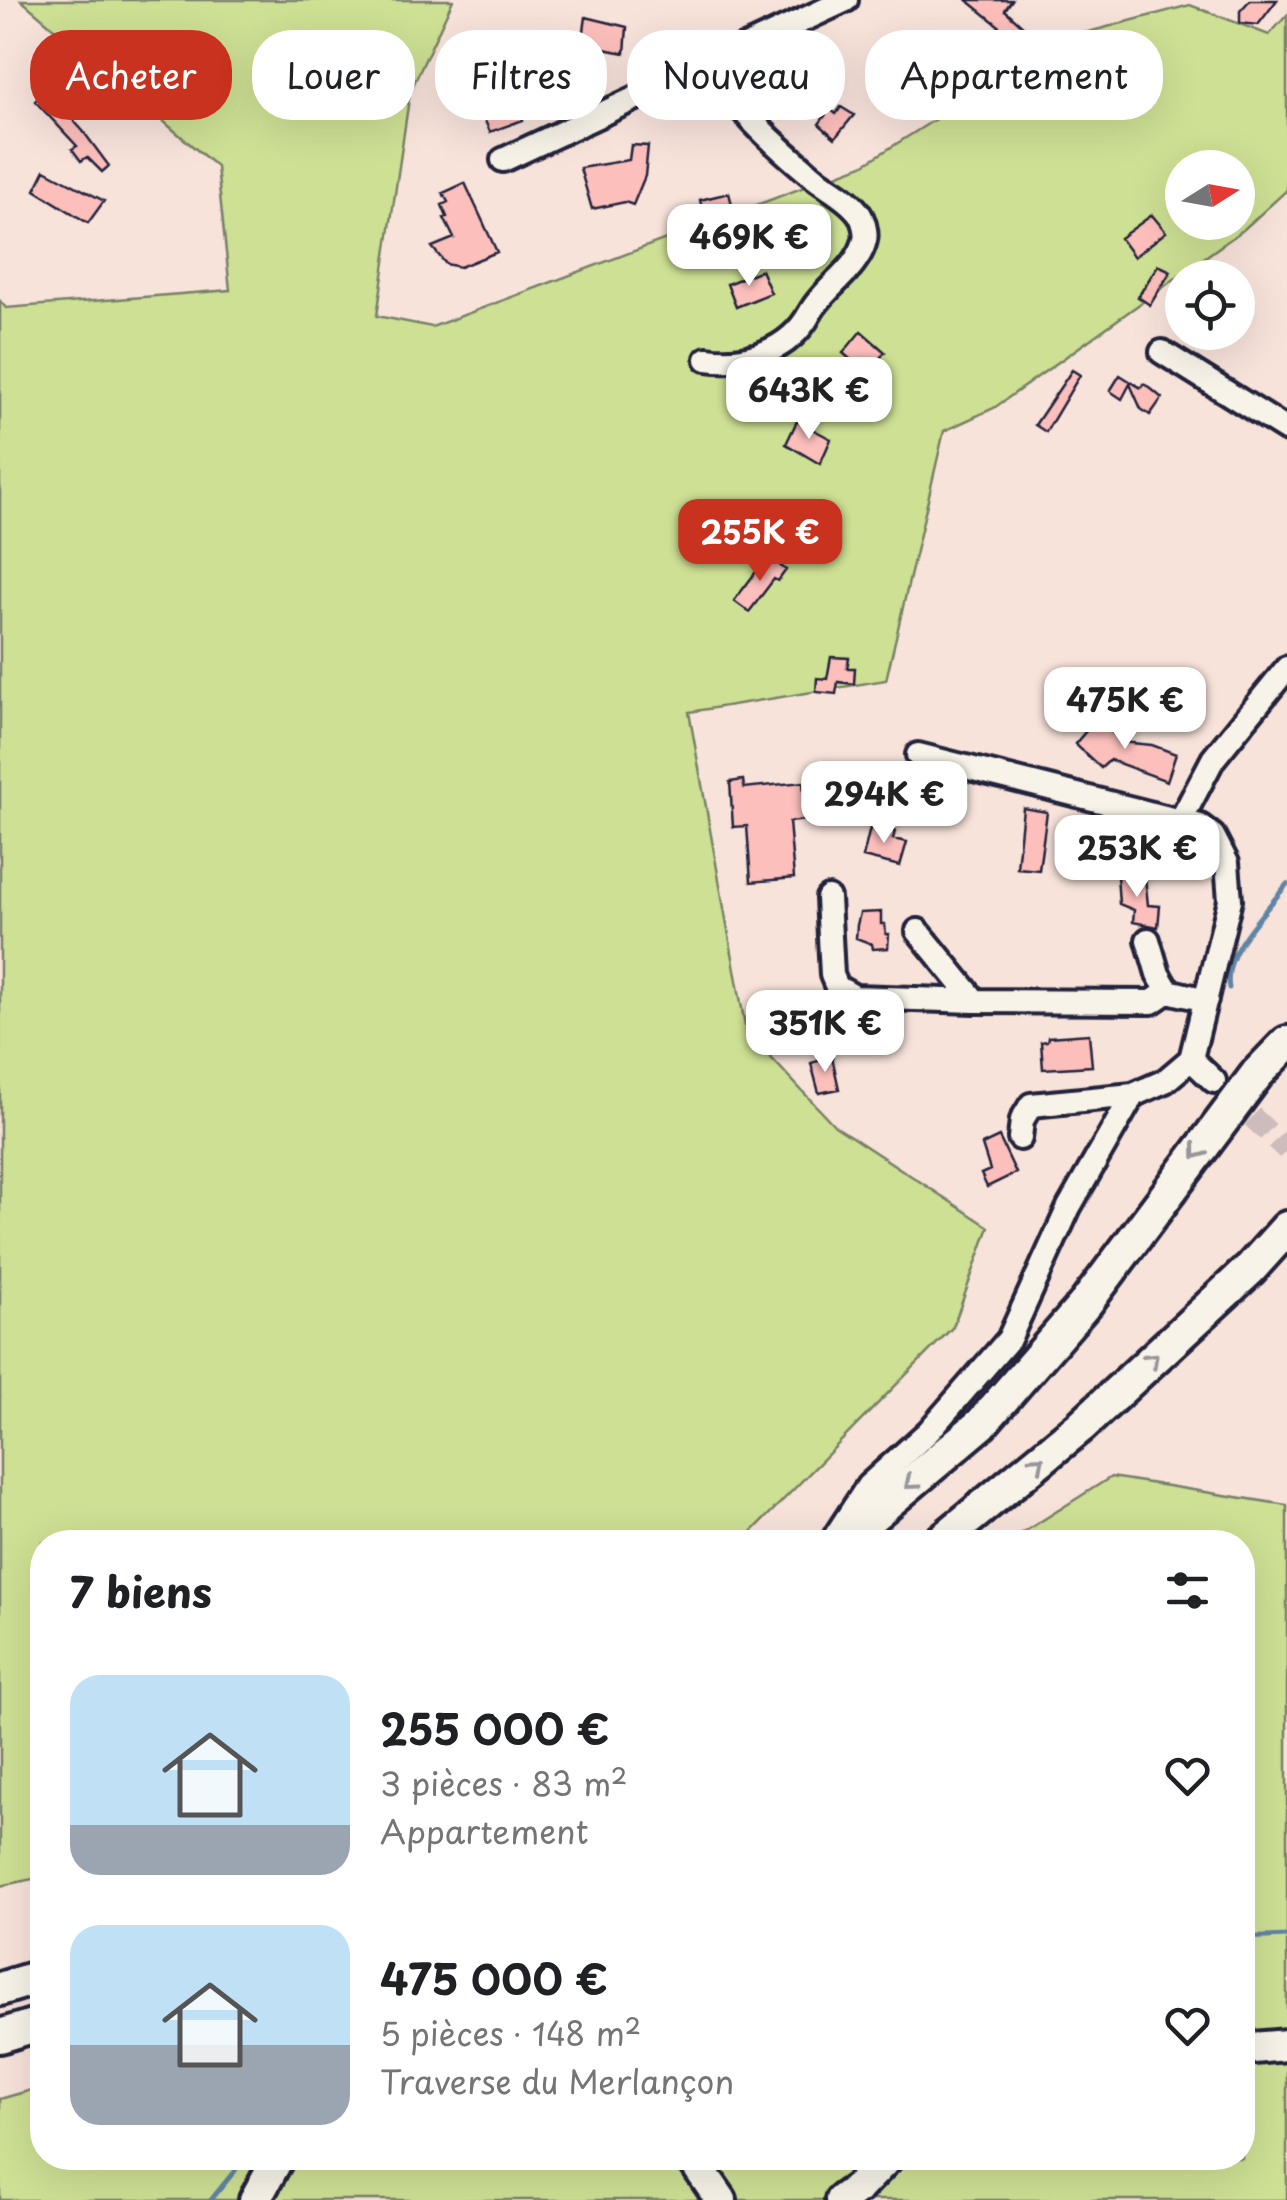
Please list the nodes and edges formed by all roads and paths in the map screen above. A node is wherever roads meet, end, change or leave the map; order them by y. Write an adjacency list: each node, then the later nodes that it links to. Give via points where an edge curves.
1 (846, 0): 2 (street)
2 (779, 30)
3 (627, 101): 5 (street)
4 (753, 120): 7 (street, via 854,207 866,239 804,326 754,358)
5 (503, 160)
6 (1162, 352): 8 (street)
7 (707, 359)
8 (1287, 430)
9 (1287, 668): 11 (street, via 1213,760)
10 (918, 754): 11 (street)
11 (1180, 820): 16 (street, via 1212,836 1230,879)
12 (828, 898): 17 (street, via 836,987 855,997)
13 (918, 931): 17 (street)
14 (1148, 940): 15 (street)
15 (1168, 991): 16 (street); 17 (street, via 1152,1002)
16 (1206, 1000): 20 (street)
17 (975, 1001)
18 (1287, 1016): 21 (highway)
19 (1287, 1043): 21 (highway)
20 (1191, 1059): 22 (street); 23 (street)
21 (1257, 1074): 27 (highway, one-way to 27, via 1086,1304 980,1424)
22 (1214, 1080)
23 (1133, 1095): 24 (street, via 1031,1105); 26 (street, via 1069,1207 1009,1338 928,1432 868,1486)
24 (1020, 1138)
25 (1287, 1228): 28 (highway, one-way to 25, via 1081,1426)
26 (839, 1530)
27 (855, 1530)
28 (955, 1530)
29 (30, 1980): 30 (highway)
30 (0, 1989)
31 (30, 2027): 32 (highway)
32 (0, 2036)
33 (1287, 2044): 34 (main road)
34 (1255, 2047)
35 (271, 2170): 38 (main road)
36 (700, 2170): 39 (main road)
37 (875, 2170): 40 (main road)
38 (255, 2200)
39 (721, 2200)
40 (841, 2200)

